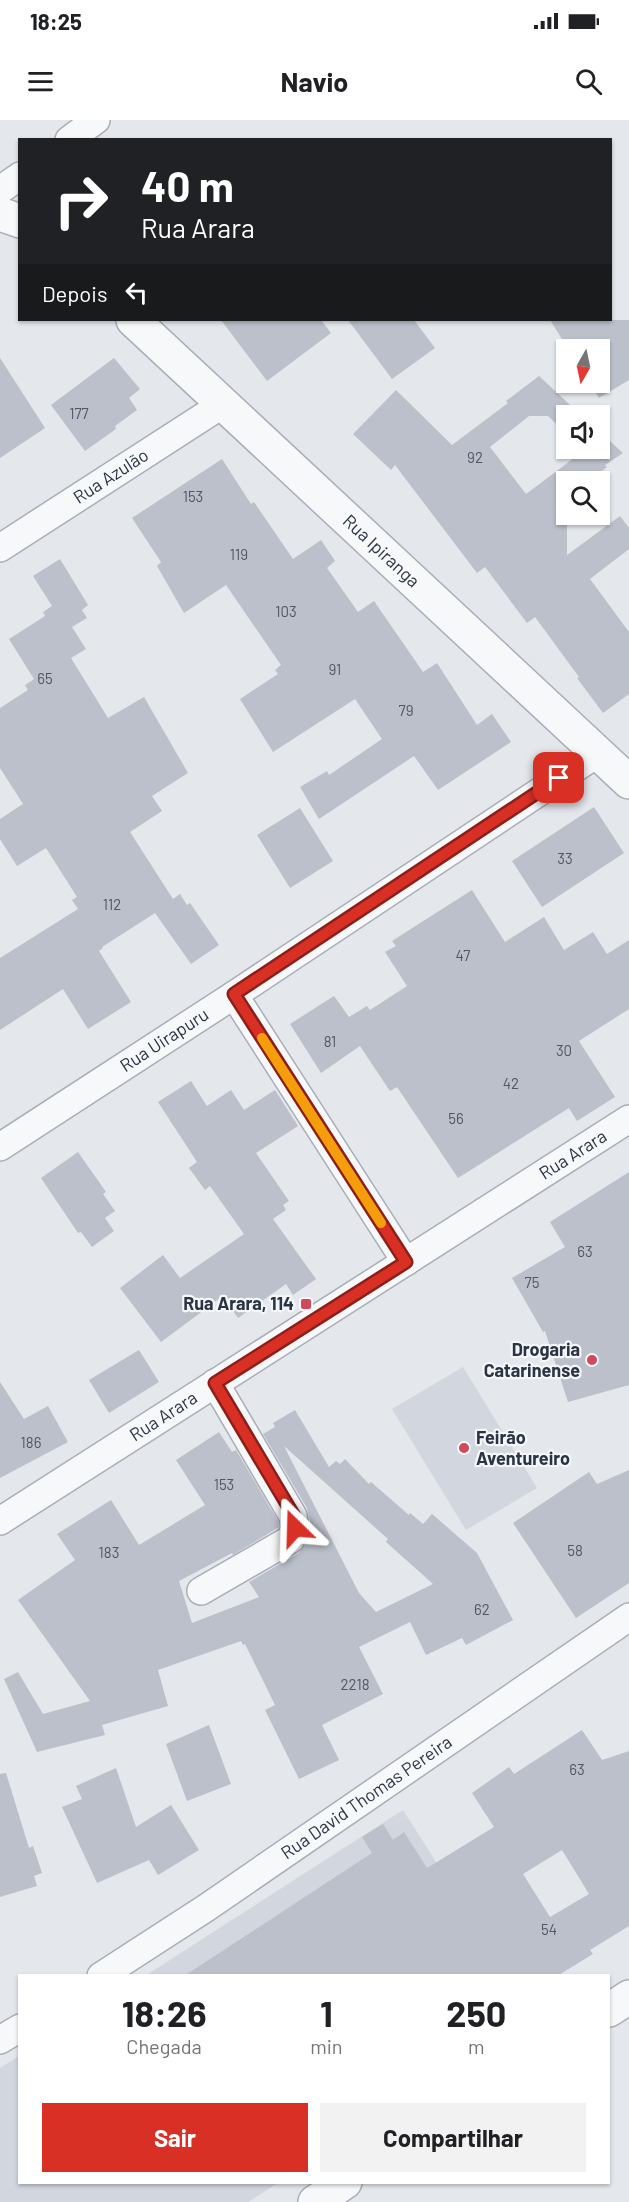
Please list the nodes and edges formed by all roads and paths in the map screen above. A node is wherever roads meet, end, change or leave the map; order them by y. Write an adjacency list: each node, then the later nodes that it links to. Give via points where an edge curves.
1 (96, 120): 2 (street)
2 (72, 138)
3 (18, 177): 4 (street)
4 (0, 190)
5 (0, 214): 6 (street)
6 (18, 220)
7 (134, 321): 8 (street, Rua Ipiranga)
8 (223, 404): 9 (street, Rua Azulão); 10 (street, Rua Ipiranga)
9 (0, 548)
10 (598, 753): 11 (street, Rua Ipiranga); 12 (street, Rua Uirapuru)
11 (629, 782)
12 (234, 994): 14 (street, Rua Uirapuru); 15 (street)
13 (629, 1119): 15 (street, Rua Arara)
14 (0, 1147)
15 (406, 1262): 16 (street, Rua Arara)
16 (215, 1383): 17 (street, Rua Arara); 18 (street, via 294,1516 295,1528 291,1539)
17 (0, 1521)
18 (201, 1591)
19 (629, 1617): 20 (street, Rua David Thomas Pereira)
20 (104, 1974)
21 (629, 1997): 22 (street)
22 (610, 2009)
23 (18, 2029): 24 (street)
24 (0, 2040)
25 (342, 2184): 26 (street)
26 (315, 2202)

